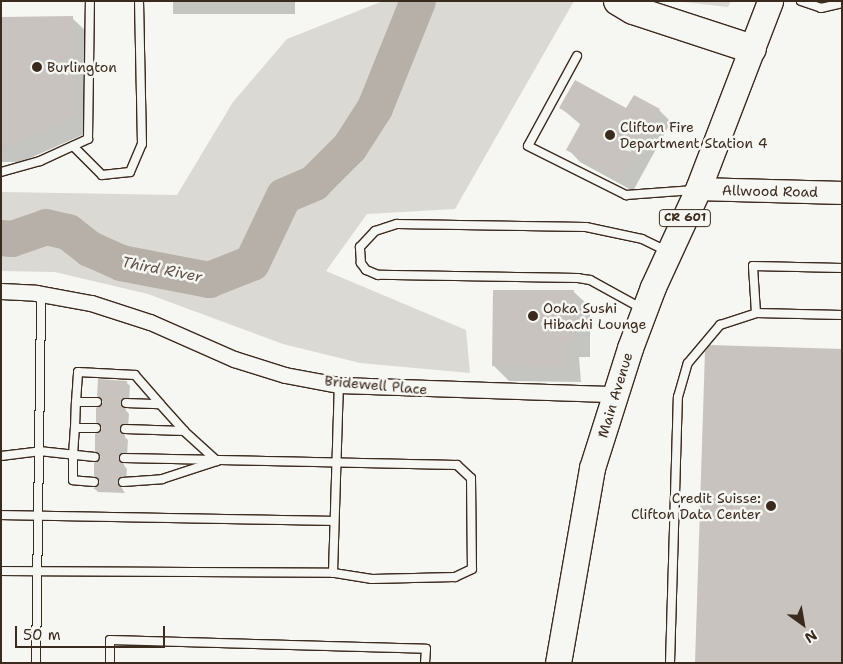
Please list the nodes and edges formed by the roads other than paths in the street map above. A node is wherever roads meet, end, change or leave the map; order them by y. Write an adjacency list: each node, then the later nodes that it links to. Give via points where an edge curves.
1 (90, 1): 9 (lane, via 88,139)
2 (138, 1): 9 (lane, via 142,144 130,172 102,175)
3 (618, 1): 7 (highway, via 633,10)
4 (770, 1): 7 (main road, Main Avenue / CR 601)
5 (801, 1): 6 (lane, via 821,8)
6 (842, 3)
7 (752, 49): 11 (main road, Main Avenue / CR 601)
8 (577, 56): 11 (lane, via 528,146 626,195)
9 (73, 146): 10 (lane, via 40,161)
10 (1, 172)
11 (698, 189): 12 (main road, Allwood Road); 13 (main road, Main Avenue / CR 601)
12 (842, 193)
13 (669, 252): 17 (main road, Main Avenue / CR 601); 17 (lane, via 642,239 586,227 397,224 375,231 360,247 360,263 378,275 578,278 590,280)
14 (842, 268): 18 (lane, via 754,266)
15 (1, 291): 16 (street, Bridewell Place)
16 (41, 294): 20 (street, Bridewell Place, via 91,303 150,322 260,367); 30 (lane)
17 (644, 310): 21 (main road, Main Avenue / CR 601)
18 (756, 313): 19 (lane); 49 (lane, via 720,325 688,363 678,397)
19 (842, 315)
20 (339, 385): 21 (street, Bridewell Place); 36 (lane)
21 (616, 394): 48 (main road, Main Avenue / CR 601, via 592,468)
22 (76, 402): 23 (lane); 25 (lane, via 78,372 135,375); 26 (lane)
23 (97, 402)
24 (126, 403): 25 (lane)
25 (160, 404): 29 (lane)
26 (75, 428): 27 (lane); 31 (lane)
27 (96, 428)
28 (125, 429): 29 (lane)
29 (184, 431): 35 (lane)
30 (39, 451): 31 (lane); 32 (lane); 40 (lane)
31 (74, 455): 33 (lane); 37 (lane, via 73,480)
32 (1, 456)
33 (95, 457)
34 (124, 458): 35 (lane)
35 (217, 461): 36 (lane); 38 (lane, via 162,479)
36 (336, 465): 41 (lane); 44 (lane, via 457,465 471,478 472,569 455,577 372,579)
37 (94, 482)
38 (123, 482)
39 (1, 515): 40 (lane)
40 (38, 516): 41 (lane); 43 (lane)
41 (334, 521): 44 (lane)
42 (1, 571): 43 (lane)
43 (38, 572): 44 (lane); 45 (lane)
44 (333, 573)
45 (36, 663)
46 (110, 663): 47 (lane, via 110,640 426,649)
47 (425, 663)
48 (558, 663)
49 (670, 663)

